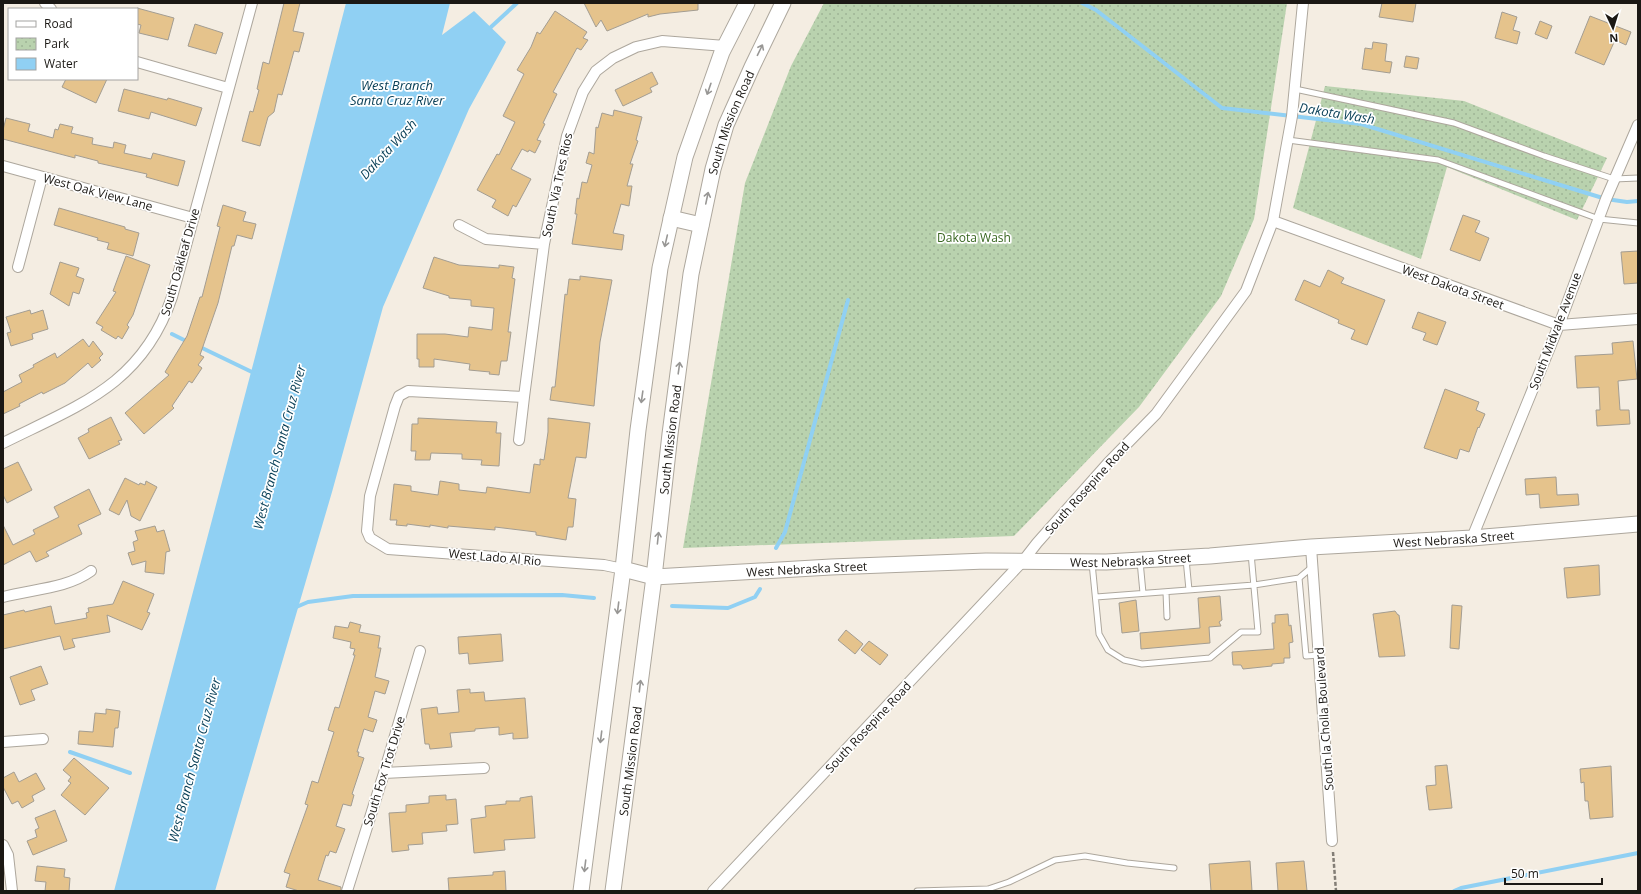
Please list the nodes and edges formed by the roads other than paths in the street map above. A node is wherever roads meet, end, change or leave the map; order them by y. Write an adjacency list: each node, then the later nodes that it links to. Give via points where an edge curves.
1 (252, 3): 7 (street, South Oakleaf Drive)
2 (747, 3): 5 (main road)
3 (783, 3): 21 (main road, South Mission Road, one-way to 3, via 726,125)
4 (1303, 3): 8 (street, South Rosepine Road)
5 (725, 46): 16 (main road, one-way to 16, via 685,157); 22 (street, South Via Tres Rios, via 662,41 636,47 613,58 596,71 583,92 567,136)
6 (138, 62): 7 (street)
7 (228, 88): 15 (street, South Oakleaf Drive)
8 (1295, 89): 10 (street, South Rosepine Road); 14 (lane, via 1454,123)
9 (1638, 125): 14 (street, South Midvale Avenue)
10 (1288, 140): 17 (lane, via 1438,160); 18 (street, South Rosepine Road)
11 (3, 166): 12 (street, West Oak View Lane)
12 (42, 177): 15 (street, West Oak View Lane); 23 (street)
13 (1638, 178): 14 (lane)
14 (1614, 180): 17 (street, South Midvale Avenue)
15 (193, 218): 28 (street, South Oakleaf Drive, via 166,313 159,329 140,357 115,382 95,396)
16 (671, 218): 21 (main road); 38 (main road, one-way to 38, via 660,268 638,430)
17 (1598, 219): 19 (lane); 25 (street, South Midvale Avenue)
18 (1273, 221): 25 (street, West Dakota Street); 35 (street, South Rosepine Road, via 1246,291 1160,408 1108,463)
19 (1638, 223)
20 (459, 225): 22 (street, via 486,239)
21 (701, 225): 40 (main road, South Mission Road, one-way to 21, via 691,274)
22 (544, 244): 26 (street, South Via Tres Rios)
23 (18, 267)
24 (1638, 319): 25 (street, West Dakota Street)
25 (1559, 325): 30 (street, South Midvale Avenue)
26 (524, 397): 27 (street, South Via Tres Rios); 38 (street, West Lado Al Rio, via 408,391 399,396 370,496 367,531 370,538 388,549 604,565)
27 (519, 440)
28 (3, 443)
29 (1638, 524): 30 (main road, West Nebraska Street)
30 (1472, 538): 31 (main road, West Nebraska Street)
31 (1311, 547): 32 (main road, West Nebraska Street); 37 (street, South la Cholla Boulevard)
32 (1251, 552): 33 (main road, West Nebraska Street); 42 (lane)
33 (1186, 558): 34 (main road, West Nebraska Street); 43 (lane)
34 (1140, 560): 36 (main road, West Nebraska Street); 45 (lane)
35 (1023, 561): 36 (main road, West Nebraska Street); 40 (main road, West Nebraska Street, via 986,560); 62 (street, South Rosepine Road)
36 (1092, 562): 47 (lane)
37 (1313, 566): 41 (lane); 50 (street, South la Cholla Boulevard)
38 (623, 569): 40 (main road, West Nebraska Street); 60 (main road, one-way to 60)
39 (91, 571): 46 (street, via 64,584)
40 (654, 577): 61 (main road, South Mission Road, one-way to 40)
41 (1299, 578): 42 (lane); 50 (lane, via 1306,656)
42 (1254, 585): 43 (lane); 47 (lane, via 1258,632 1240,632 1210,658 1142,664 1124,660 1108,650 1099,634)
43 (1188, 590): 44 (lane)
44 (1166, 592): 45 (lane); 48 (lane)
45 (1143, 594): 47 (lane)
46 (3, 597)
47 (1096, 597)
48 (1167, 617)
49 (420, 651): 54 (street, South Fox Trot Drive)
50 (1319, 655): 55 (street, South la Cholla Boulevard)
51 (43, 739): 52 (street)
52 (3, 742)
53 (484, 768): 54 (street)
54 (384, 773): 59 (street, South Fox Trot Drive)
55 (1332, 841)
56 (3, 845): 58 (street, via 8,855)
57 (1174, 868): 63 (lane, via 1085,856 1055,860 988,889)
58 (12, 891)
59 (347, 891)
60 (581, 891)
61 (613, 891)
62 (713, 891)
63 (917, 891)

